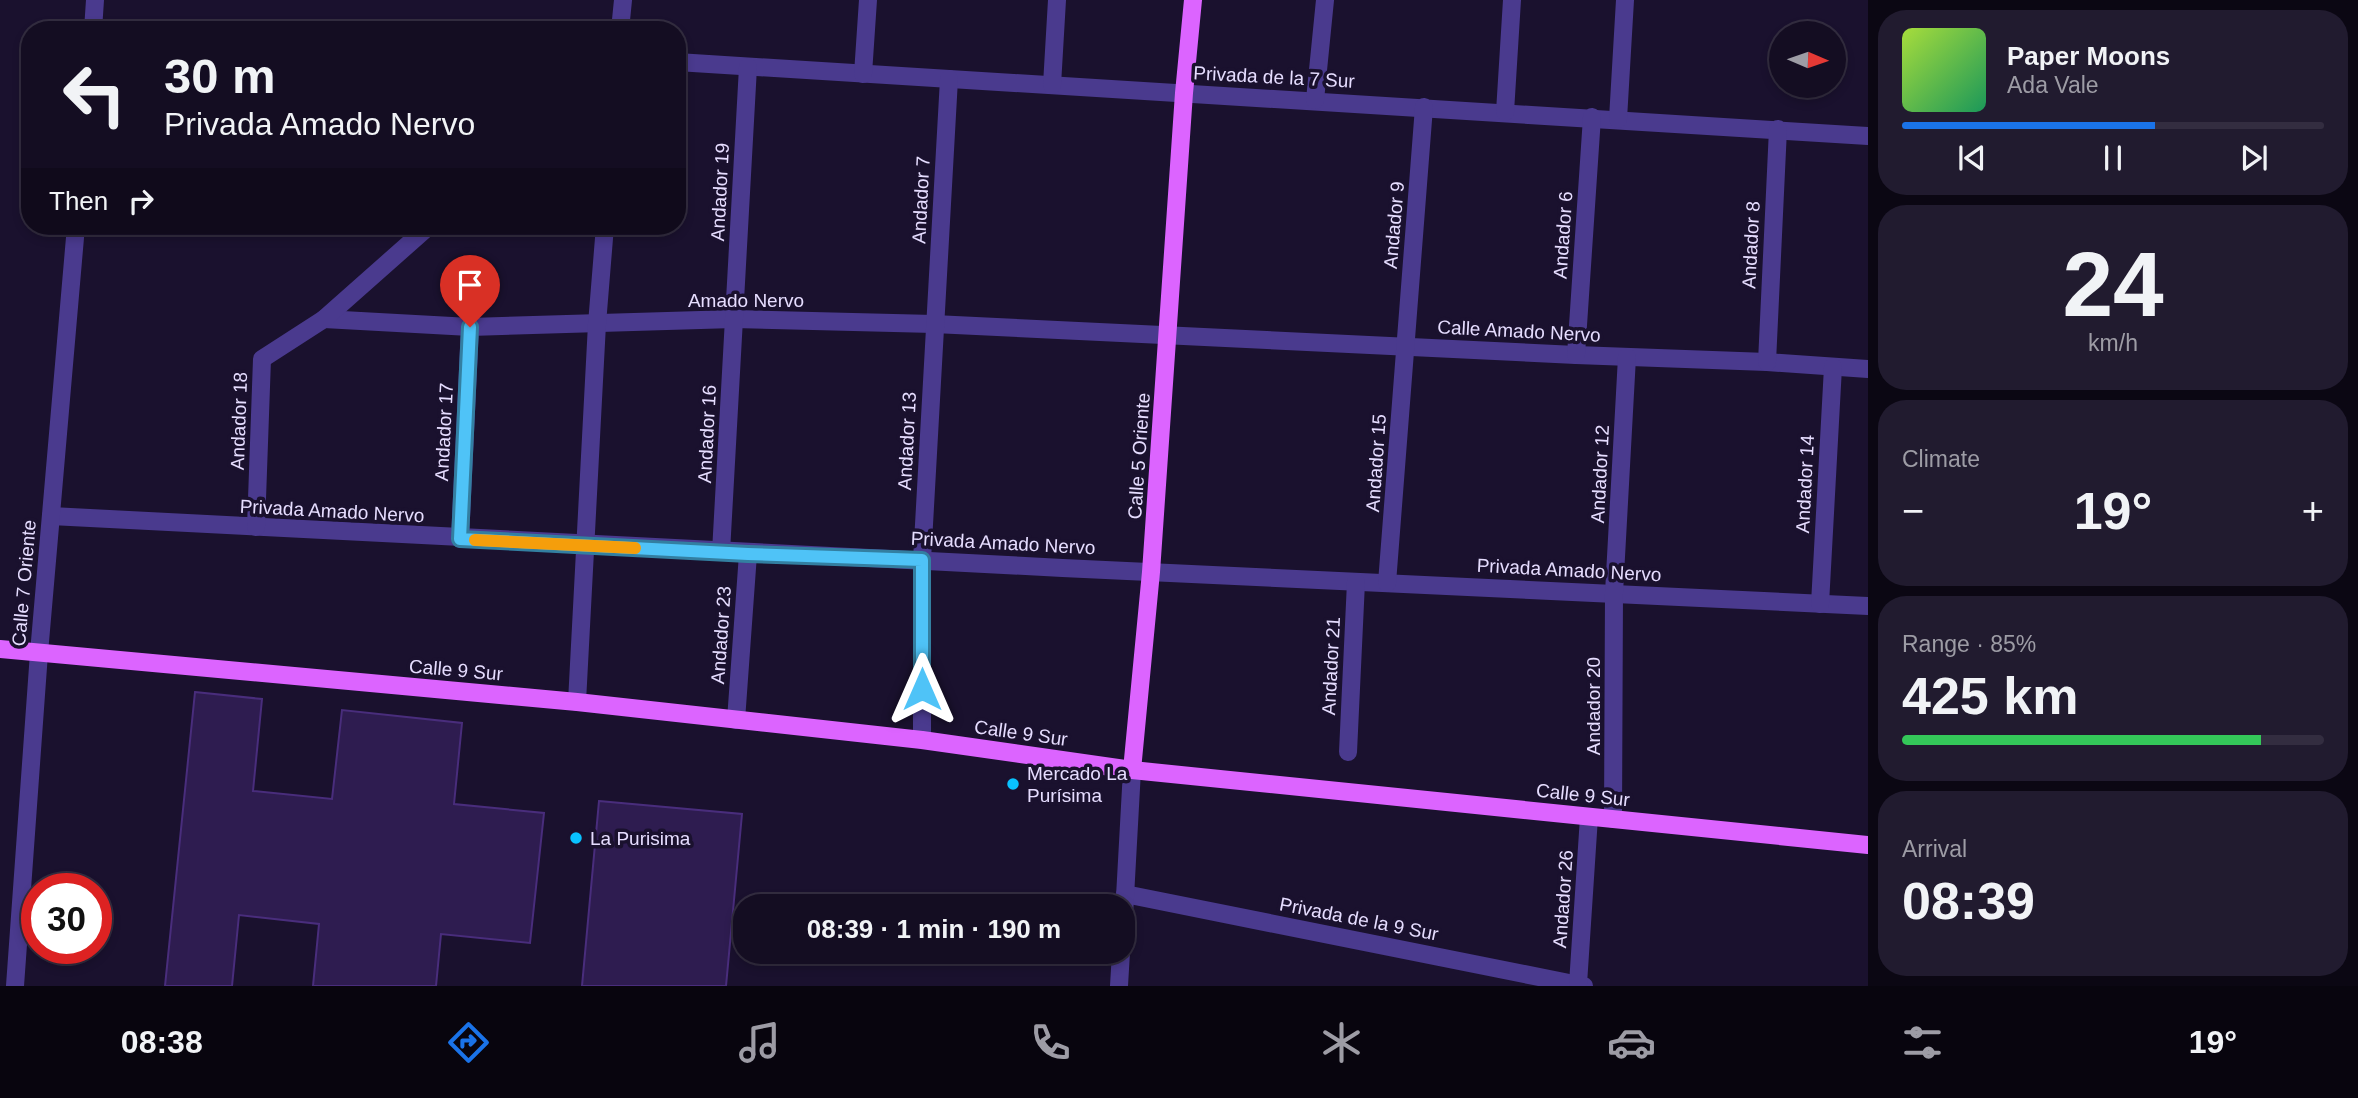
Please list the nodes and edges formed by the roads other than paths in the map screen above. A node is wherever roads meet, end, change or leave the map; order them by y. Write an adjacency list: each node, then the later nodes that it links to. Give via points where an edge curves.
1 (95, 0): 9 (street)
2 (622, 0): 10 (street)
3 (868, 0): 13 (street)
4 (1057, 0): 15 (street)
5 (1193, 0): 16 (main road, Calle 5 Oriente)
6 (1325, 0): 17 (street)
7 (1511, 0): 19 (street)
8 (1625, 0): 21 (street)
9 (94, 21)
10 (621, 21)
11 (686, 63): 12 (street, Privada de la 7 Sur)
12 (748, 66): 13 (street, Privada de la 7 Sur); 28 (street, Andador 19)
13 (863, 74): 14 (street, Privada de la 7 Sur)
14 (949, 79): 15 (street, Privada de la 7 Sur); 30 (street, Andador 7)
15 (1052, 85): 16 (street, Privada de la 7 Sur)
16 (1184, 93): 17 (street, Privada de la 7 Sur); 32 (main road, Calle 5 Oriente)
17 (1315, 100): 18 (street, Privada de la 7 Sur)
18 (1424, 107): 19 (street, Privada de la 7 Sur); 33 (street, Andador 9)
19 (1504, 112): 20 (street, Privada de la 7 Sur)
20 (1592, 117): 21 (street, Privada de la 7 Sur); 34 (street, Andador 6)
21 (1618, 119): 22 (street, Privada de la 7 Sur)
22 (1778, 129): 23 (street, Privada de la 7 Sur); 36 (street, Andador 8)
23 (1868, 136)
24 (75, 235): 39 (street, Calle 7 Oriente)
25 (419, 235): 27 (street)
26 (604, 235): 29 (street)
27 (324, 319): 31 (street, Amado Nervo); 40 (street, Andador 18, via 262,359)
28 (734, 319): 29 (street, Amado Nervo); 30 (street, Amado Nervo); 43 (street, Andador 16)
29 (597, 324): 31 (street, Amado Nervo); 42 (street)
30 (934, 324): 32 (street, Amado Nervo); 45 (street, Andador 13)
31 (470, 327): 41 (street, Andador 17)
32 (1168, 335): 33 (street, Calle Amado Nervo); 46 (main road, Calle 5 Oriente)
33 (1406, 346): 34 (street, Calle Amado Nervo); 48 (street, Andador 15)
34 (1576, 355): 35 (street, Calle Amado Nervo)
35 (1627, 357): 36 (street, Calle Amado Nervo); 49 (street, Andador 12)
36 (1766, 362): 37 (street, Calle Amado Nervo)
37 (1833, 367): 38 (street, Calle Amado Nervo); 50 (street, Andador 14)
38 (1868, 369)
39 (51, 516): 40 (street, Privada Amado Nervo); 53 (street, Calle 7 Oriente)
40 (256, 527): 41 (street, Privada Amado Nervo)
41 (460, 539): 42 (street, Privada Amado Nervo)
42 (585, 546): 43 (street, Privada Amado Nervo); 54 (street)
43 (721, 552): 44 (street, Privada Amado Nervo)
44 (748, 554): 45 (street, Privada Amado Nervo); 55 (street, Andador 23)
45 (922, 560): 46 (street, Privada Amado Nervo); 56 (street, Andador 13)
46 (1151, 572): 47 (street, Privada Amado Nervo); 58 (main road, Calle 5 Oriente)
47 (1356, 582): 48 (street, Privada Amado Nervo); 57 (street, Andador 21)
48 (1387, 583): 49 (street, Privada Amado Nervo)
49 (1614, 593): 50 (street, Privada Amado Nervo); 60 (street, Andador 20)
50 (1820, 604): 51 (street, Privada Amado Nervo)
51 (1868, 606)
52 (0, 649): 53 (main road, Calle 9 Sur)
53 (39, 653): 54 (main road, Calle 9 Sur); 66 (street, Calle 7 Oriente)
54 (577, 702): 55 (main road, Calle 9 Sur)
55 (736, 720): 56 (main road, Calle 9 Sur)
56 (922, 740): 58 (main road, Calle 9 Sur)
57 (1349, 752)
58 (1132, 770): 59 (main road, Calle 9 Sur); 62 (street, Calle 5 Oriente)
59 (1589, 817): 60 (main road, Calle 9 Sur); 65 (street, Andador 26)
60 (1613, 819): 61 (main road, Calle 9 Sur)
61 (1868, 845)
62 (1125, 894)
63 (1135, 896): 65 (street, Privada de la 9 Sur)
64 (1120, 964): 67 (street)
65 (1581, 985)
66 (15, 986)
67 (1119, 986)

